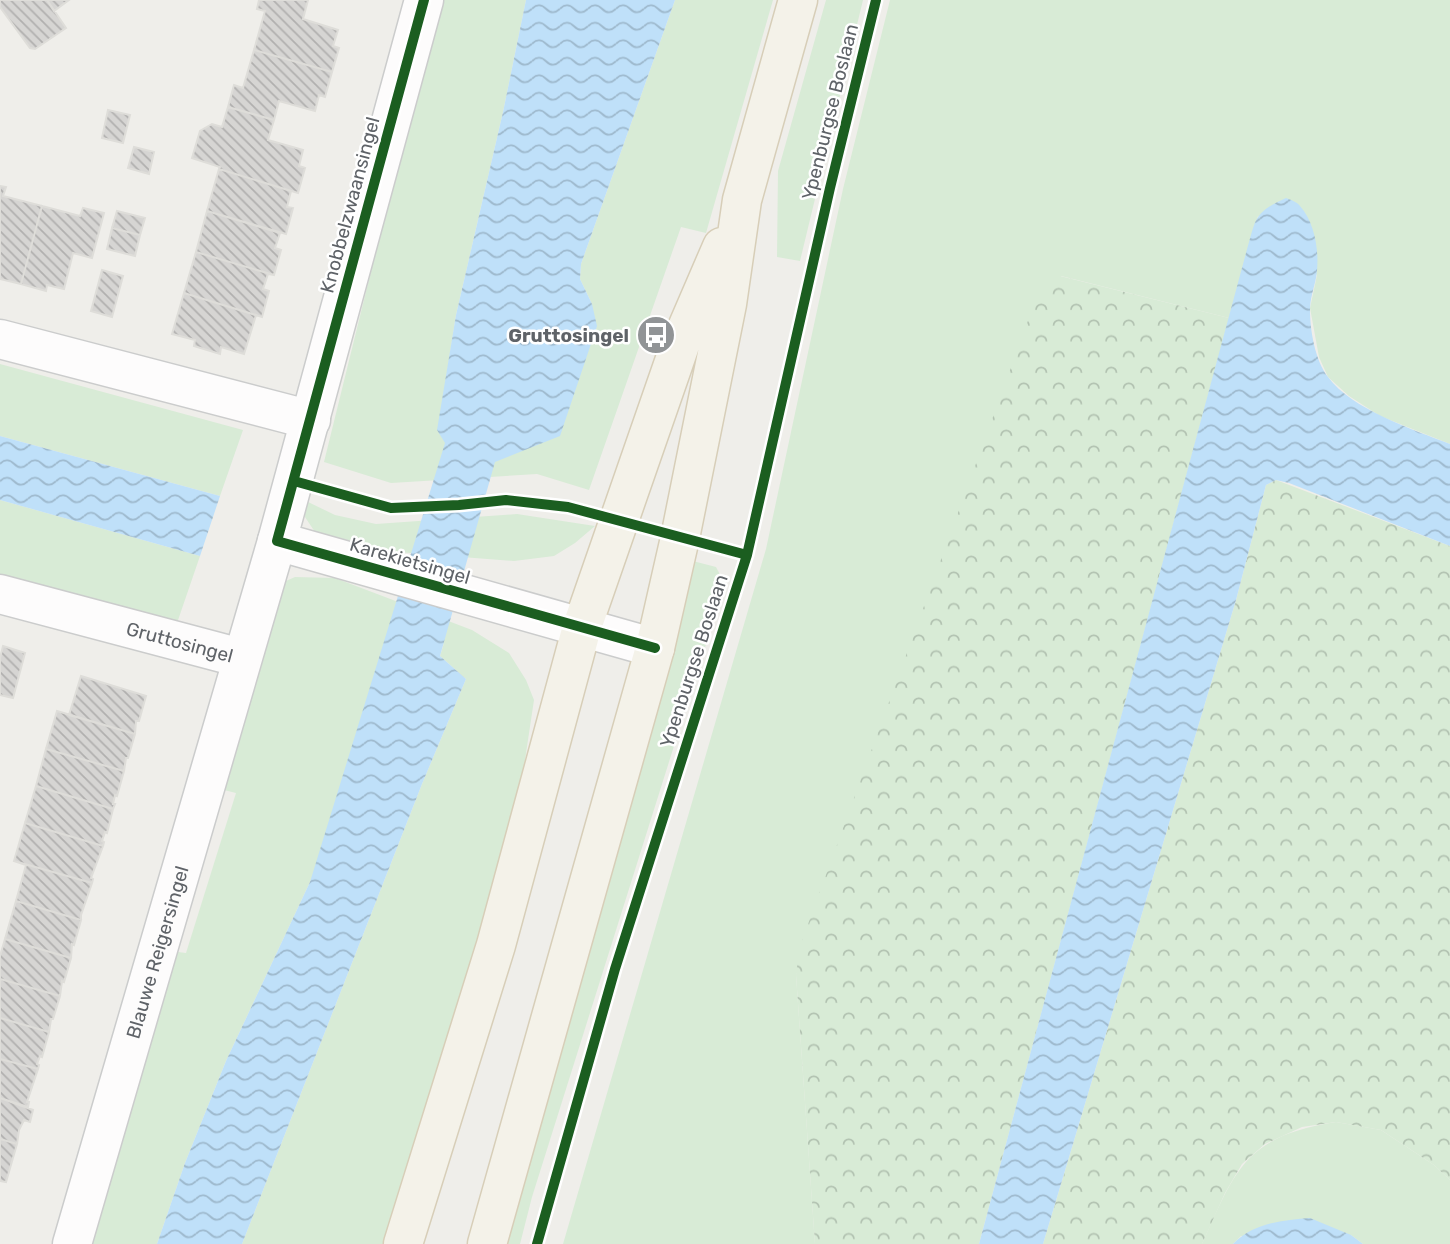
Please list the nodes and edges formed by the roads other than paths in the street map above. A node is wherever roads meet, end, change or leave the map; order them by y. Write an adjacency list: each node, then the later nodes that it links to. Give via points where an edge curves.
1 (424, 0): 5 (street, Knobbelzwaansingel)
2 (798, 0): 3 (main road, Ypenburgse Boslaan)
3 (742, 200): 8 (main road, Ypenburgse Boslaan, via 688,324); 9 (main road, Ypenburgse Boslaan, via 722,330)
4 (0, 339): 5 (street)
5 (311, 420): 6 (street)
6 (277, 541): 8 (street, Karekietsingel); 10 (street, Gruttosingel)
7 (0, 594): 10 (street, Gruttosingel)
8 (582, 627): 9 (street, Karekietsingel); 12 (main road, Ypenburgse Boslaan, via 496,945)
9 (654, 648): 13 (main road, Ypenburgse Boslaan)
10 (241, 658): 11 (street, Blauwe Reigersingel)
11 (72, 1244)
12 (403, 1244)
13 (487, 1244)

